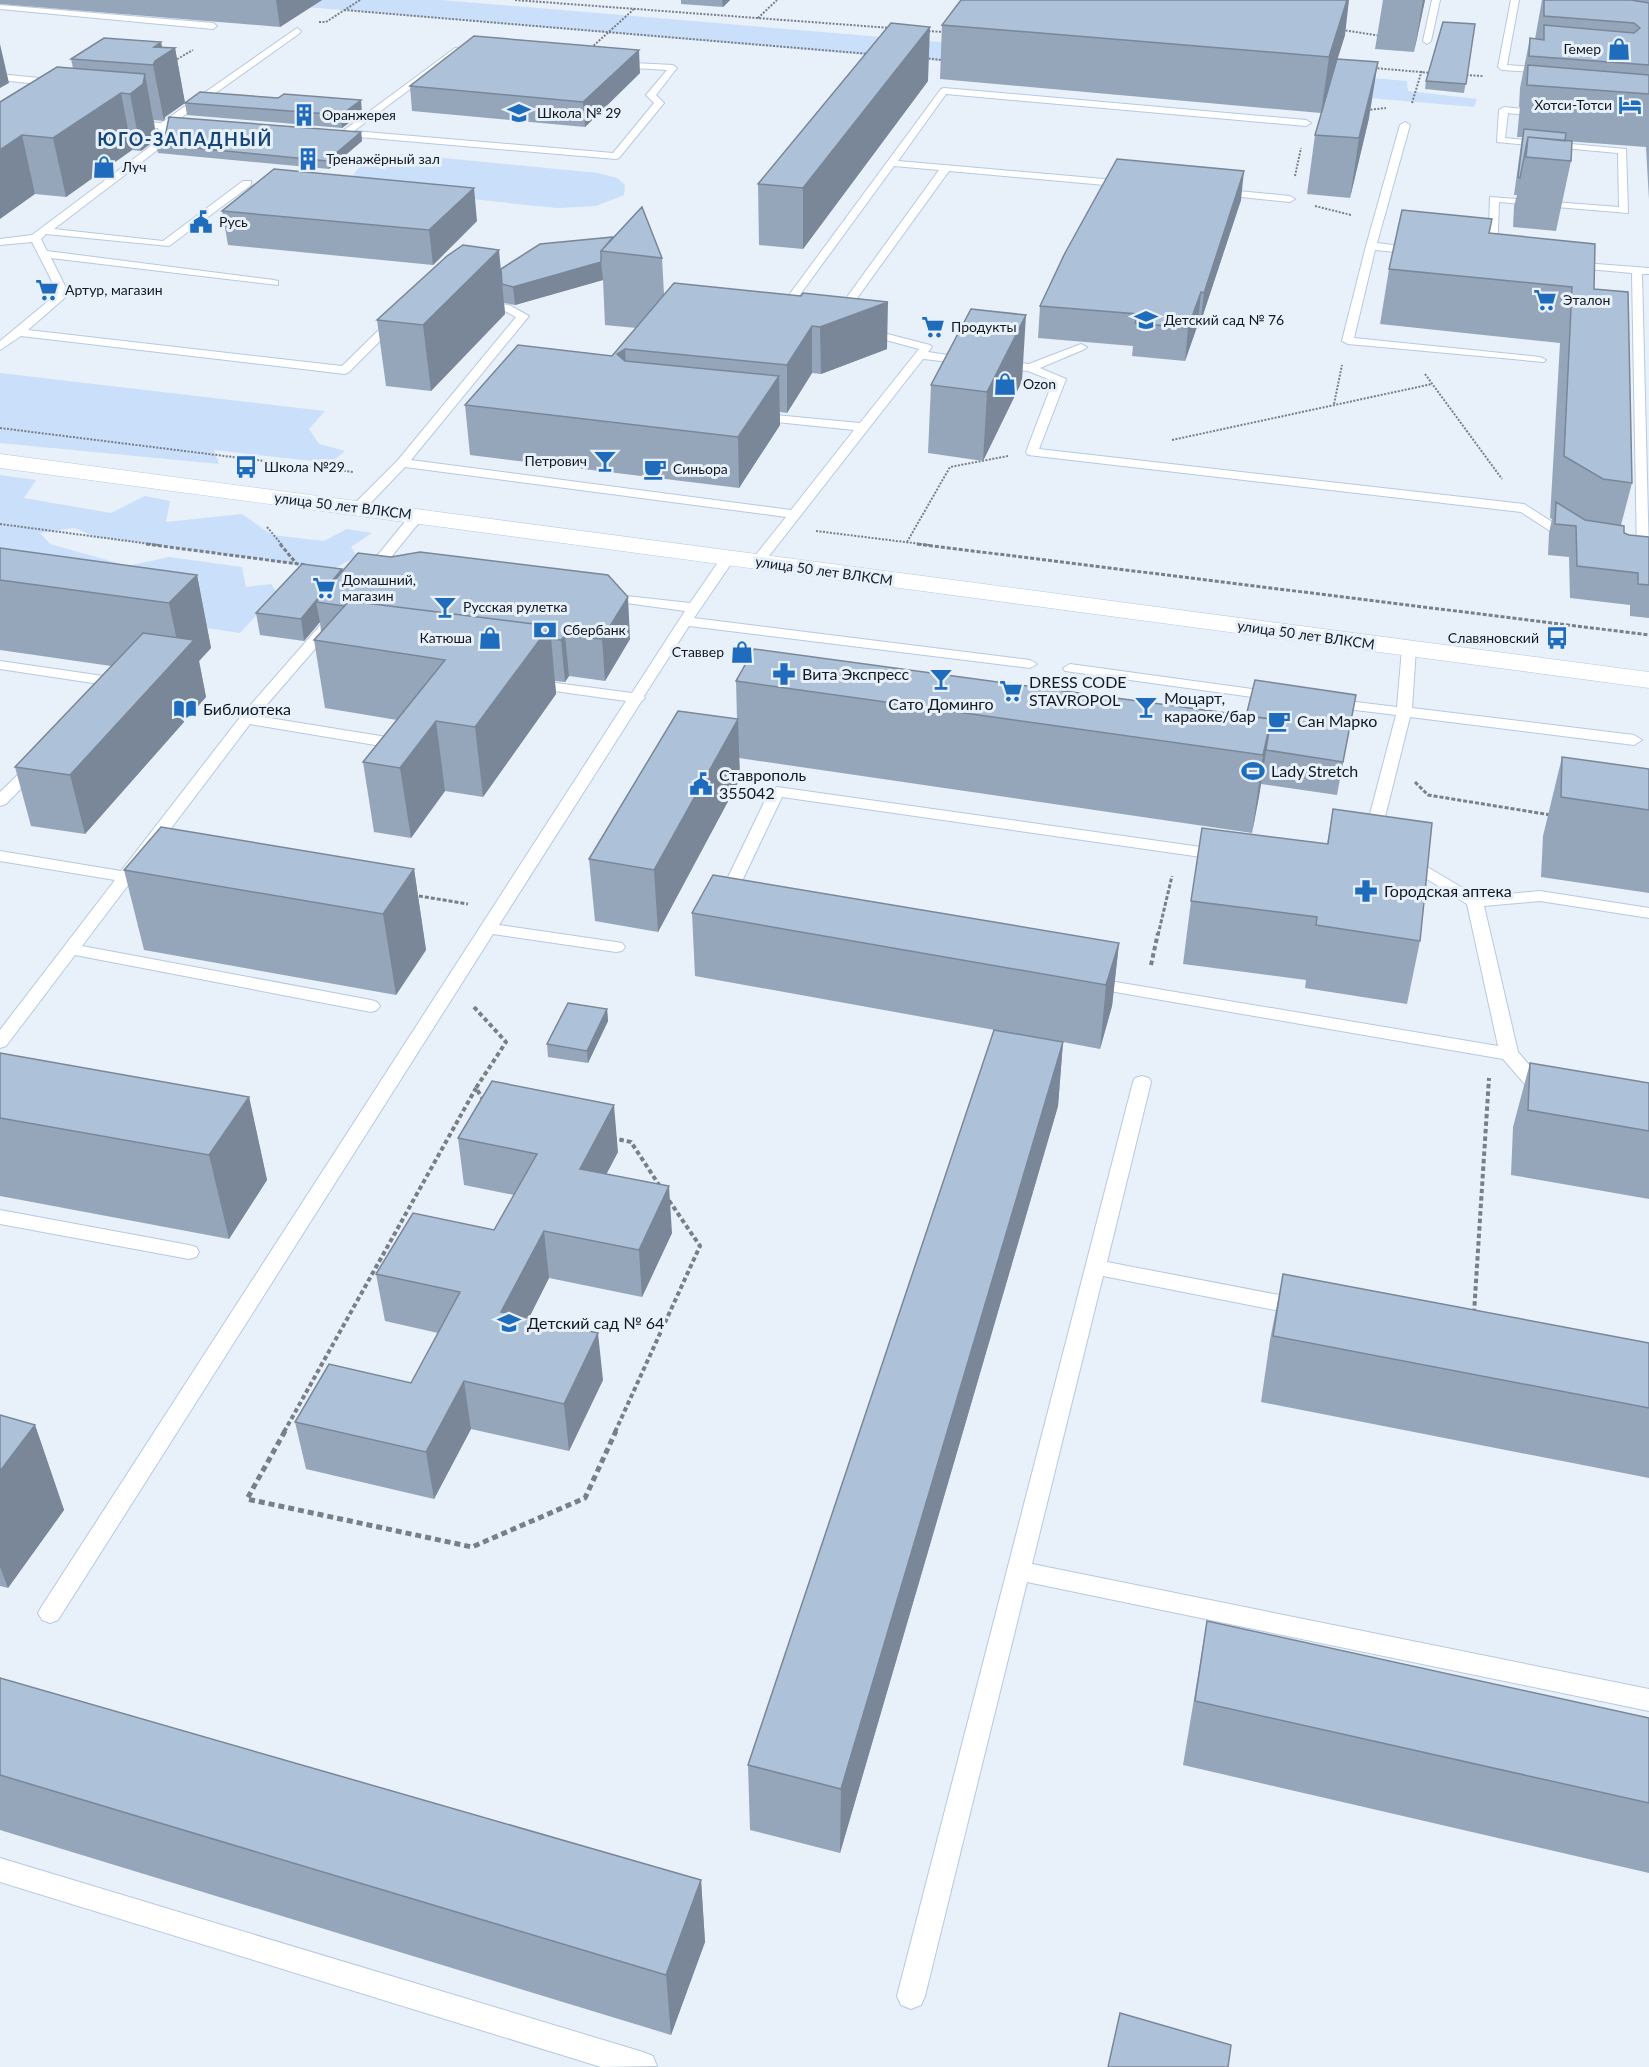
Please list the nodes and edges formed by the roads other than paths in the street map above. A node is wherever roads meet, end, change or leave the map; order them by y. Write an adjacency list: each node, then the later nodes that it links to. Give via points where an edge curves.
1 (1436, 0): 6 (lane)
2 (1515, 0): 9 (lane, via 1502,67)
3 (0, 7): 4 (lane)
4 (213, 26)
5 (297, 31): 13 (lane)
6 (1427, 40)
7 (490, 54): 20 (lane, via 454,51)
8 (606, 63): 20 (lane, via 673,68 651,95 659,103 616,156)
9 (1557, 72)
10 (0, 77): 11 (lane)
11 (70, 84)
12 (1560, 115): 32 (lane, via 1504,110 1500,140 1623,151 1624,211 1494,199)
13 (172, 118): 14 (lane); 18 (lane)
14 (196, 120)
15 (119, 122): 18 (lane)
16 (1306, 123): 21 (lane, via 944,91)
17 (1405, 125): 29 (lane)
18 (163, 126): 27 (lane, via 161,143)
19 (323, 131): 20 (lane)
20 (346, 133)
21 (892, 163): 22 (lane); 38 (lane, via 787,297)
22 (946, 168): 24 (lane); 38 (lane)
23 (247, 183): 27 (lane, via 165,244)
24 (1136, 185)
25 (1207, 192): 26 (lane)
26 (1290, 199)
27 (40, 234): 28 (lane); 31 (lane)
28 (0, 242)
29 (1371, 246): 30 (lane); 45 (lane, via 1348,341)
30 (1426, 251)
31 (43, 254): 35 (lane); 41 (lane, via 64,294)
32 (1492, 258)
33 (1559, 264): 34 (lane)
34 (1643, 271): 55 (lane)
35 (274, 283)
36 (465, 303): 50 (lane, via 505,307 523,316)
37 (402, 313): 41 (lane, via 345,370)
38 (834, 323): 39 (lane)
39 (845, 326)
40 (857, 329): 44 (lane, via 926,347)
41 (19, 332): 42 (lane)
42 (1, 345)
43 (1081, 347): 46 (lane)
44 (920, 355): 46 (lane); 48 (lane)
45 (1540, 360)
46 (1030, 368): 54 (lane, via 1060,379 1032,452 1524,508)
47 (745, 415): 48 (lane)
48 (862, 427): 52 (lane)
49 (0, 461): 51 (street, улица 50 лет ВЛКСМ)
50 (402, 463): 51 (lane); 52 (lane)
51 (357, 508): 53 (street, улица 50 лет ВЛКСМ)
52 (795, 514): 57 (lane)
53 (417, 516): 56 (street, улица 50 лет ВЛКСМ); 58 (lane, via 383,566)
54 (1583, 546)
55 (1642, 555)
56 (728, 558): 57 (street, улица 50 лет ВЛКСМ); 61 (lane)
57 (757, 562): 62 (street, улица 50 лет ВЛКСМ)
58 (356, 591)
59 (588, 594): 61 (lane)
60 (341, 609): 73 (lane, via 310,655)
61 (690, 615): 63 (lane); 68 (lane)
62 (1409, 649): 66 (street, улица 50 лет ВЛКСМ); 72 (lane)
63 (1030, 664)
64 (0, 665): 70 (lane, via 117,682)
65 (1070, 668): 69 (lane)
66 (1649, 680)
67 (523, 683): 68 (lane)
68 (638, 698): 86 (lane)
69 (1289, 698)
70 (100, 699)
71 (1312, 701): 72 (lane)
72 (1404, 713): 74 (lane); 79 (lane, via 1392,758)
73 (246, 718): 75 (lane); 82 (lane)
74 (1634, 740)
75 (399, 744)
76 (50, 750): 77 (lane)
77 (0, 801)
78 (1350, 843): 79 (lane)
79 (1381, 844): 83 (lane)
80 (0, 856): 82 (lane)
81 (1243, 858): 85 (lane, via 777,792)
82 (124, 877): 88 (lane)
83 (1475, 902): 84 (lane, via 1540,896); 92 (lane)
84 (1649, 913)
85 (716, 918)
86 (488, 928): 87 (lane); 100 (lane)
87 (616, 947)
88 (71, 949): 90 (lane); 91 (lane)
89 (1075, 980): 92 (lane)
90 (371, 1006)
91 (0, 1042)
92 (1509, 1054): 94 (lane)
93 (1142, 1082): 97 (lane)
94 (1556, 1108)
95 (0, 1217): 96 (lane)
96 (189, 1252)
97 (1095, 1268): 98 (lane); 99 (lane)
98 (1324, 1312)
99 (1018, 1571): 101 (lane); 103 (lane)
100 (50, 1613)
101 (1649, 1700)
102 (0, 1870): 104 (lane)
103 (911, 1996)
104 (643, 2066)

